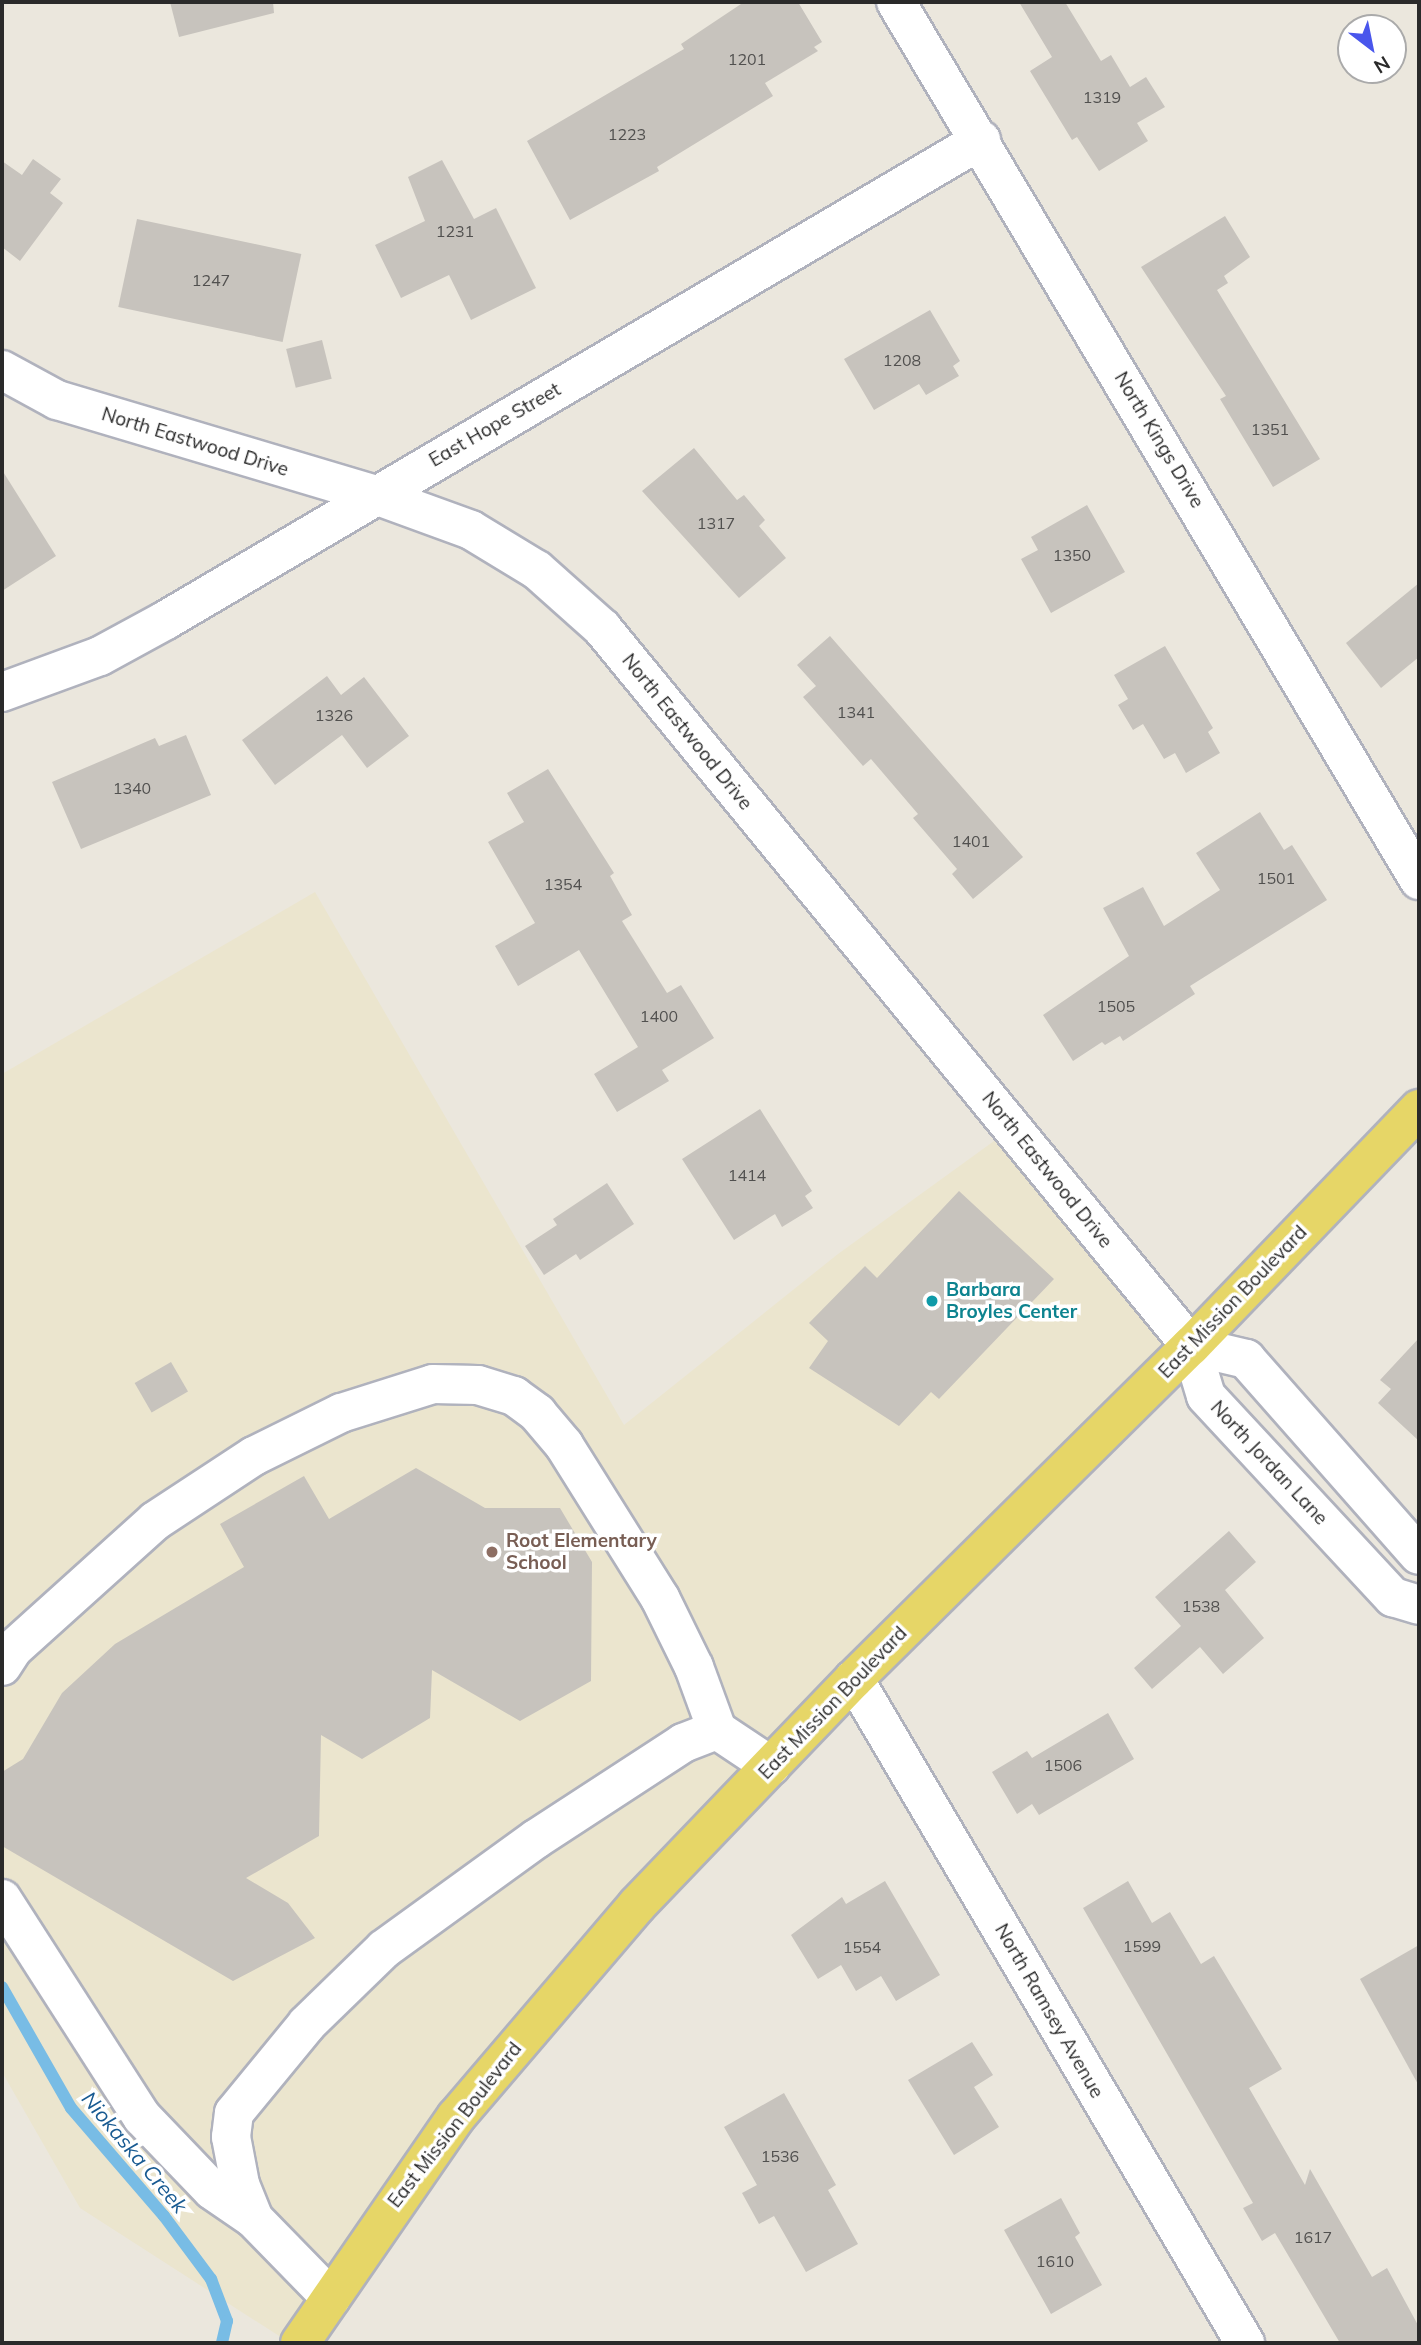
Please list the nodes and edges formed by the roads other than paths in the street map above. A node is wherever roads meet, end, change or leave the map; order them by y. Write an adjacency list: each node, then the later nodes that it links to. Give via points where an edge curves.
1 (896, 2): 2 (street, North Kings Drive)
2 (981, 140): 4 (street, East Hope Street); 6 (street, North Kings Drive)
3 (2, 370): 4 (street, North Eastwood Drive, via 57,400)
4 (375, 495): 5 (street, East Hope Street, via 100,656); 8 (street, North Eastwood Drive, via 471,530 537,570 602,628)
5 (2, 691)
6 (1419, 880)
7 (1419, 1109): 8 (main road, East Mission Boulevard)
8 (1191, 1346): 9 (street, via 1246,1360); 10 (street, North Jordan Lane, via 1206,1396 1392,1597); 12 (main road, East Mission Boulevard)
9 (1419, 1555)
10 (1419, 1605)
11 (2, 1666): 13 (street, via 13,1649 155,1521 254,1456 341,1413 433,1384 478,1385 514,1396 537,1413 564,1445 660,1598 694,1667)
12 (854, 1679): 14 (main road, East Mission Boulevard); 19 (street, North Ramsey Avenue)
13 (717, 1730): 14 (street); 16 (street, via 683,1743 451,1900 384,1949 307,2024 234,2113 230,2137 240,2185)
14 (771, 1766): 17 (main road, East Mission Boulevard, via 638,1905 473,2097 407,2182)
15 (2, 1899): 16 (street, via 142,2117 212,2190)
16 (254, 2219): 17 (street)
17 (331, 2298): 18 (main road, East Mission Boulevard)
18 (300, 2343)
19 (1245, 2343)

